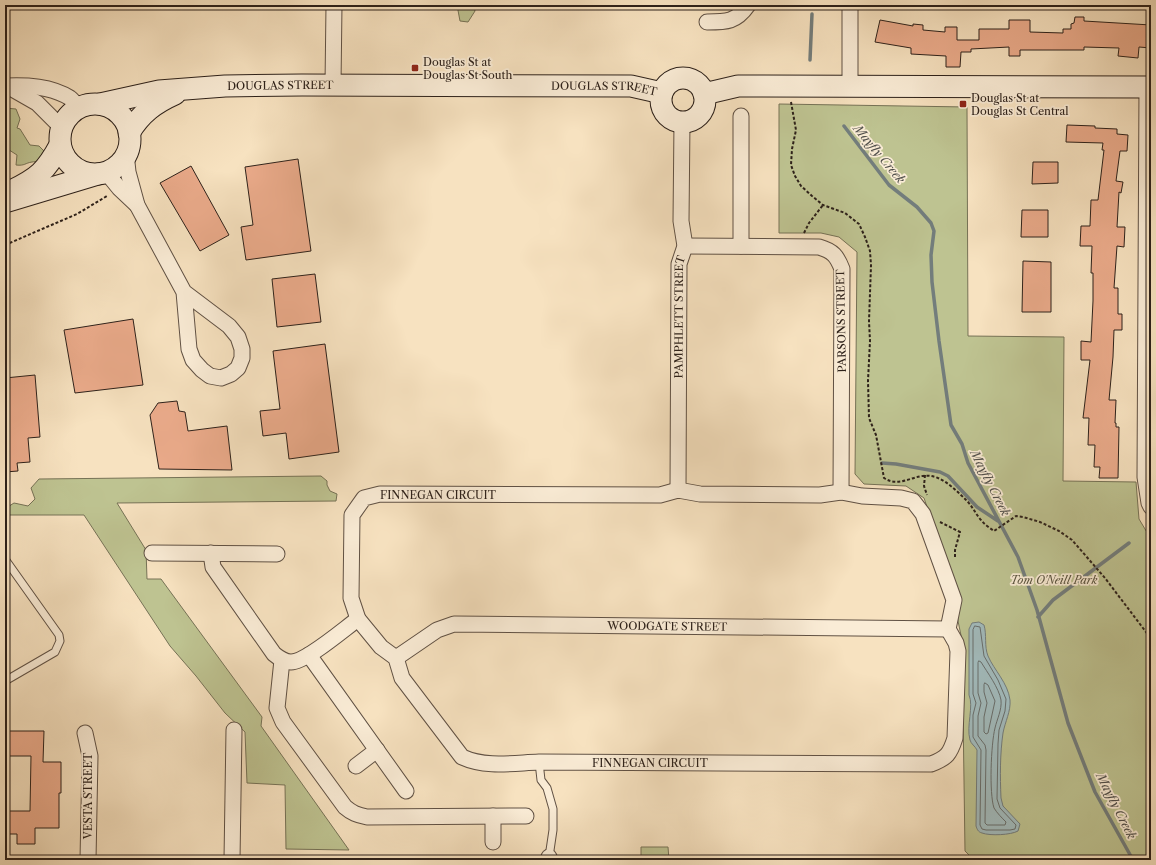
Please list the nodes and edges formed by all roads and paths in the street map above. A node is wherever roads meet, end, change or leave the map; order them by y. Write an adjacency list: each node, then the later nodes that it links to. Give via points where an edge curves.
1 (334, 5): 5 (street)
2 (748, 5): 4 (street, via 735,19 727,22)
3 (850, 5): 7 (street)
4 (707, 22)
5 (333, 85): 9 (main road, DOUGLAS STREET); 10 (main road, DOUGLAS STREET, via 631,86)
6 (6, 86): 13 (street, via 38,86 52,90 71,99); 17 (street, via 37,103 55,122)
7 (850, 86): 8 (main road); 11 (main road, via 738,86)
8 (1149, 87): 33 (street, via 1145,477)
9 (187, 89): 12 (main road, DOUGLAS STREET, via 159,91); 16 (main road, DOUGLAS STREET, via 158,102 140,117)
10 (662, 93): 11 (main road, DOUGLAS STREET, via 668,84 684,78 699,84); 15 (main road, via 665,112 672,119)
11 (704, 94): 15 (main road, via 705,102 700,114 694,119)
12 (100, 104): 13 (main road); 16 (main road, via 110,107 119,114)
13 (78, 108): 17 (main road, via 68,116)
14 (742, 116): 27 (street)
15 (682, 122): 26 (street, PAMPHLETT STREET, via 681,221)
16 (129, 133): 18 (main road)
17 (61, 136): 19 (main road, via 63,153 67,161 90,174); 20 (main road, via 44,171 28,183)
18 (126, 153): 19 (main road, via 114,168); 23 (street, via 128,172)
19 (102, 173): 22 (main road); 23 (street)
20 (5, 193)
21 (112, 193): 25 (path, via 77,214)
22 (5, 202)
23 (138, 205): 29 (street)
24 (823, 205): 28 (path, via 802,237)
25 (5, 245)
26 (686, 246): 27 (street, PARSONS STREET); 31 (street, PAMPHLETT STREET, via 679,264)
27 (741, 246): 28 (street, PARSONS STREET)
28 (792, 246): 32 (street, PARSONS STREET, via 830,250 842,269)
29 (184, 292): 29 (street, via 229,326 238,337 242,358 238,368 231,374 221,378 210,376 193,360 189,349)
30 (924, 486): 40 (path, via 925,475 946,482 994,531 1016,516 1040,522 1060,531 1091,561 1148,636)
31 (678, 490): 32 (street, FINNEGAN CIRCUIT, via 700,494 820,495); 38 (street, FINNEGAN CIRCUIT, via 660,495 380,494 364,498 352,514 351,598)
32 (841, 492): 39 (street, FINNEGAN CIRCUIT, via 913,501 924,514 954,600)
33 (1151, 507)
34 (152, 553): 35 (street)
35 (211, 553): 36 (street); 43 (street, via 212,567 274,654)
36 (277, 554)
37 (5, 559): 44 (lane, via 59,635 60,641 55,652)
38 (358, 619): 41 (street); 42 (street, FINNEGAN CIRCUIT, via 381,647)
39 (948, 629): 42 (street, WOODGATE STREET, via 454,624 437,630); 48 (street, FINNEGAN CIRCUIT, via 958,651 955,738 951,751 943,760 931,764)
40 (1151, 636)
41 (309, 655): 43 (street, via 291,662); 47 (street)
42 (396, 658): 48 (street, FINNEGAN CIRCUIT, via 402,678 462,757 472,762 487,764)
43 (282, 660): 51 (street, via 277,700 279,715 345,807 352,813 366,817)
44 (5, 681)
45 (234, 730): 56 (street)
46 (85, 733): 55 (street, VESTA STREET, via 90,756)
47 (378, 750): 49 (street); 50 (street)
48 (539, 762): 54 (lane, via 541,780 553,808)
49 (356, 766)
50 (406, 791)
51 (493, 816): 52 (street); 53 (street)
52 (526, 816)
53 (493, 842)
54 (549, 858)
55 (88, 860)
56 (232, 860)

